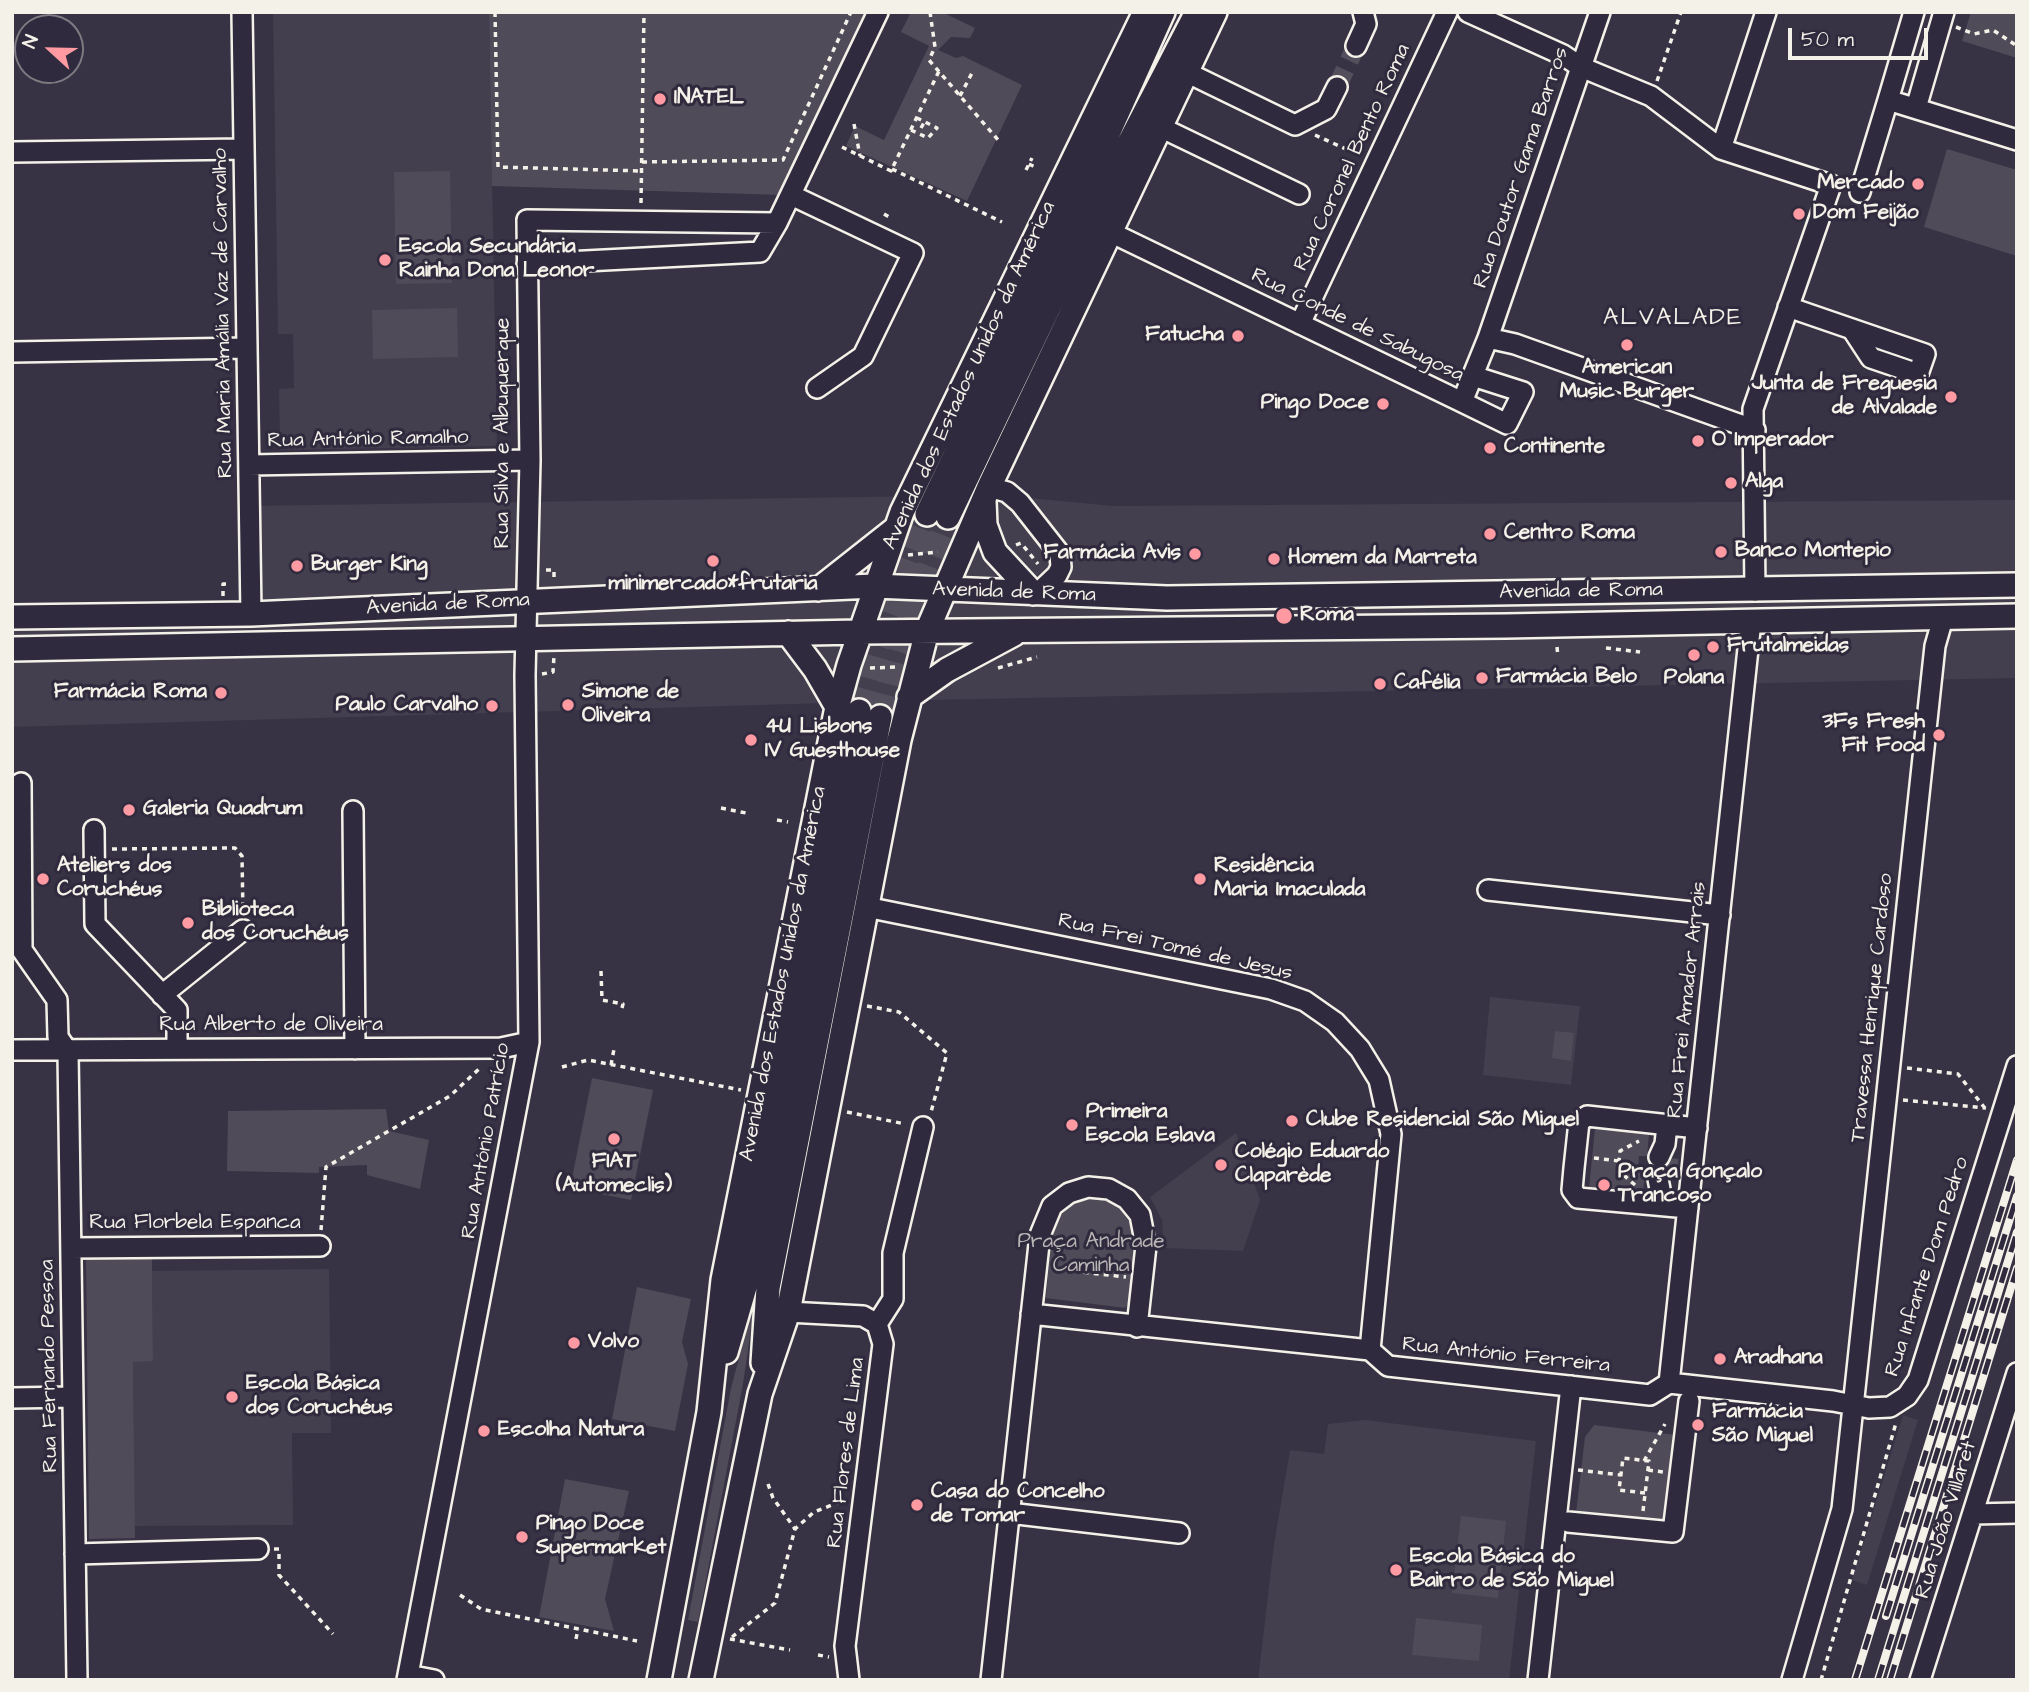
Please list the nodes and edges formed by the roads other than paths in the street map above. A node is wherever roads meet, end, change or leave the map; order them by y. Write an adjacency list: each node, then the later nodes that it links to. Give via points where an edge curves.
1 (242, 12): 22 (street, Rua Maria Amália Vaz de Carvalho)
2 (878, 12): 27 (street)
3 (1145, 12): 44 (main road, Avenida dos Estados Unidos da América)
4 (1163, 12): 5 (main road, Avenida dos Estados Unidos da América, via 938,515)
5 (1197, 12)
6 (1215, 12): 16 (main road, Avenida dos Estados Unidos da América)
7 (1363, 12): 14 (street, via 1366,24)
8 (1447, 12): 32 (street, Rua Coronel Bento Roma)
9 (1468, 12): 15 (street)
10 (1600, 12): 15 (street, Rua Doutor Gama Barros)
11 (1766, 12): 23 (street)
12 (1914, 12): 18 (street)
13 (1943, 17): 19 (street)
14 (1356, 46)
15 (1581, 67): 23 (street, via 1651,96); 34 (street, Rua Doutor Gama Barros)
16 (1188, 73): 17 (street, via 1295,125 1326,109); 20 (main road, Avenida dos Estados Unidos da América)
17 (1337, 87)
18 (1888, 100): 19 (street); 25 (street)
19 (1916, 108): 21 (street)
20 (1162, 128): 26 (street); 29 (main road, Avenida dos Estados Unidos da América)
21 (2017, 140)
22 (244, 149): 24 (street); 35 (street, Rua Maria Amália Vaz de Carvalho)
23 (1721, 149): 31 (street, via 1831,184)
24 (12, 152)
25 (1860, 192)
26 (1298, 194)
27 (791, 195): 28 (street); 38 (street, via 913,253 863,356)
28 (777, 223): 30 (street, via 760,252); 30 (street, Rua Silva e Albuquerque, via 527,220)
29 (1112, 233): 32 (street, Rua Conde de Sabugosa); 43 (main road, Avenida dos Estados Unidos da América)
30 (527, 264): 41 (street, Rua Silva e Albuquerque)
31 (1788, 307): 33 (street); 40 (street, via 1753,409)
32 (1300, 324): 39 (street, Rua Conde de Sabugosa)
33 (1852, 329)
34 (1488, 338): 37 (street, Rua Conde de Sabugosa); 40 (street)
35 (247, 348): 36 (street); 42 (street, Rua Maria Amália Vaz de Carvalho)
36 (12, 352)
37 (1473, 376): 39 (street, Rua Conde de Sabugosa); 39 (street, via 1523,391 1507,424)
38 (817, 388)
39 (1462, 402)
40 (1755, 430): 49 (street)
41 (530, 460): 42 (street, Rua António Ramalho); 51 (street, Rua Silva e Albuquerque)
42 (249, 465): 52 (street, Rua Maria Amália Vaz de Carvalho)
43 (986, 493): 48 (main road, Avenida dos Estados Unidos da América); 50 (main road, via 985,525 995,552); 50 (street, via 1007,492 1059,554 1057,575)
44 (895, 528): 46 (main road, Avenida dos Estados Unidos da América); 47 (main road)
45 (2017, 585): 49 (main road, Avenida de Roma)
46 (874, 586): 47 (main road, Avenida de Roma); 48 (main road, Avenida de Roma); 58 (main road, Avenida dos Estados Unidos da América)
47 (819, 589): 51 (main road, Avenida de Roma)
48 (943, 591): 50 (main road, Avenida de Roma); 57 (main road, Avenida dos Estados Unidos da América)
49 (1759, 591): 50 (main road, Avenida de Roma, via 1167,598); 56 (main road)
50 (1035, 593)
51 (526, 602): 52 (main road, Avenida de Roma); 61 (street, Rua António Patrício)
52 (251, 614): 54 (main road, Avenida de Roma); 62 (main road)
53 (2017, 615): 55 (main road, Avenida de Roma)
54 (12, 617)
55 (1943, 618): 56 (main road, Avenida de Roma); 98 (street, Travessa Henrique Cardoso, via 1933,660)
56 (1753, 623): 59 (main road, Avenida de Roma); 71 (street, Rua Frei Amador Arrais)
57 (927, 631): 58 (main road, Avenida de Roma); 59 (main road, Avenida de Roma); 64 (main road, Avenida dos Estados Unidos da América)
58 (859, 632): 60 (main road, Avenida de Roma); 65 (main road, Avenida dos Estados Unidos da América)
59 (1015, 633): 64 (main road)
60 (788, 634): 61 (main road, Avenida de Roma); 65 (main road, via 827,687)
61 (525, 638): 62 (main road, Avenida de Roma); 74 (street, Rua António Patrício)
62 (252, 643): 63 (main road, Avenida de Roma)
63 (12, 649)
64 (909, 697): 70 (main road, Avenida dos Estados Unidos da América)
65 (859, 712): 94 (main road, Avenida dos Estados Unidos da América, via 768,1288); 107 (main road, Avenida dos Estados Unidos da América, via 745,1287 709,1412)
66 (20, 783): 78 (street, Rua Fernando Pessoa, via 22,950 57,1000 58,1037)
67 (353, 811): 76 (street)
68 (95, 840): 73 (street, via 95,924)
69 (1488, 890): 71 (street)
70 (866, 907): 86 (main road, Avenida dos Estados Unidos da América); 90 (street, Rua Frei Tomé de Jesus, via 1271,989 1305,1002 1335,1022 1360,1049 1379,1080 1391,1134)
71 (1720, 915): 81 (street, Rua Frei Amador Arrais)
72 (243, 930): 73 (street)
73 (162, 995): 75 (street, via 177,1010)
74 (529, 1042): 76 (street, Rua Alberto de Oliveira, via 501,1048); 106 (street, Rua António Patrício)
75 (177, 1049): 76 (street, Rua Alberto de Oliveira); 78 (street, Rua Alberto de Oliveira)
76 (355, 1049)
77 (12, 1050): 78 (street, Rua Alberto de Oliveira)
78 (68, 1052): 85 (street, Rua Fernando Pessoa)
79 (2017, 1066): 98 (street, Rua Infante Dom Pedro, via 1994,1109 1918,1380 1907,1396 1890,1407)
80 (923, 1127): 88 (street, via 893,1253 893,1299)
81 (1697, 1128): 82 (street); 83 (street, Rua Frei Amador Arrais)
82 (1663, 1166): 82 (street, via 1587,1116 1579,1122 1572,1190 1578,1198); 83 (street)
83 (1688, 1208): 92 (street, Rua Frei Amador Arrais)
84 (320, 1246): 85 (street, Rua Florbela Espanca)
85 (71, 1248): 95 (street, Rua Fernando Pessoa)
86 (789, 1312): 88 (street, via 863,1316); 94 (main road, Avenida dos Estados Unidos da América)
87 (1031, 1314): 89 (street, Rua António Ferreira); 89 (street, via 1046,1214 1069,1193 1099,1187 1127,1199 1144,1225); 99 (street)
88 (877, 1324): 111 (street, Rua Flores de Lima, via 883,1344 845,1646)
89 (1137, 1327): 90 (street, Rua António Ferreira)
90 (1370, 1350): 93 (street, Rua António Ferreira, via 1388,1366)
91 (2017, 1373): 101 (street, Rua João Villaret)
92 (1669, 1383): 93 (street, Rua António Ferreira, via 1650,1395); 98 (street, Rua António Ferreira)
93 (1571, 1386): 113 (street)
94 (761, 1394): 110 (main road, Avenida dos Estados Unidos da América)
95 (73, 1397): 96 (street); 105 (street, Rua Fernando Pessoa)
96 (12, 1398)
97 (1689, 1401): 102 (street, via 1673,1532)
98 (1852, 1405): 114 (street, via 1842,1509)
99 (1009, 1513): 103 (street); 112 (street)
100 (2017, 1513): 101 (street)
101 (1973, 1514): 115 (street, Rua João Villaret)
102 (1568, 1522)
103 (1179, 1533)
104 (258, 1549): 105 (street)
105 (75, 1554): 108 (street, Rua Fernando Pessoa)
106 (407, 1677): 109 (street)
107 (661, 1678)
108 (77, 1680)
109 (434, 1680)
110 (701, 1680)
111 (849, 1680)
112 (991, 1680)
113 (1538, 1680)
114 (1792, 1680)
115 (1920, 1680)

